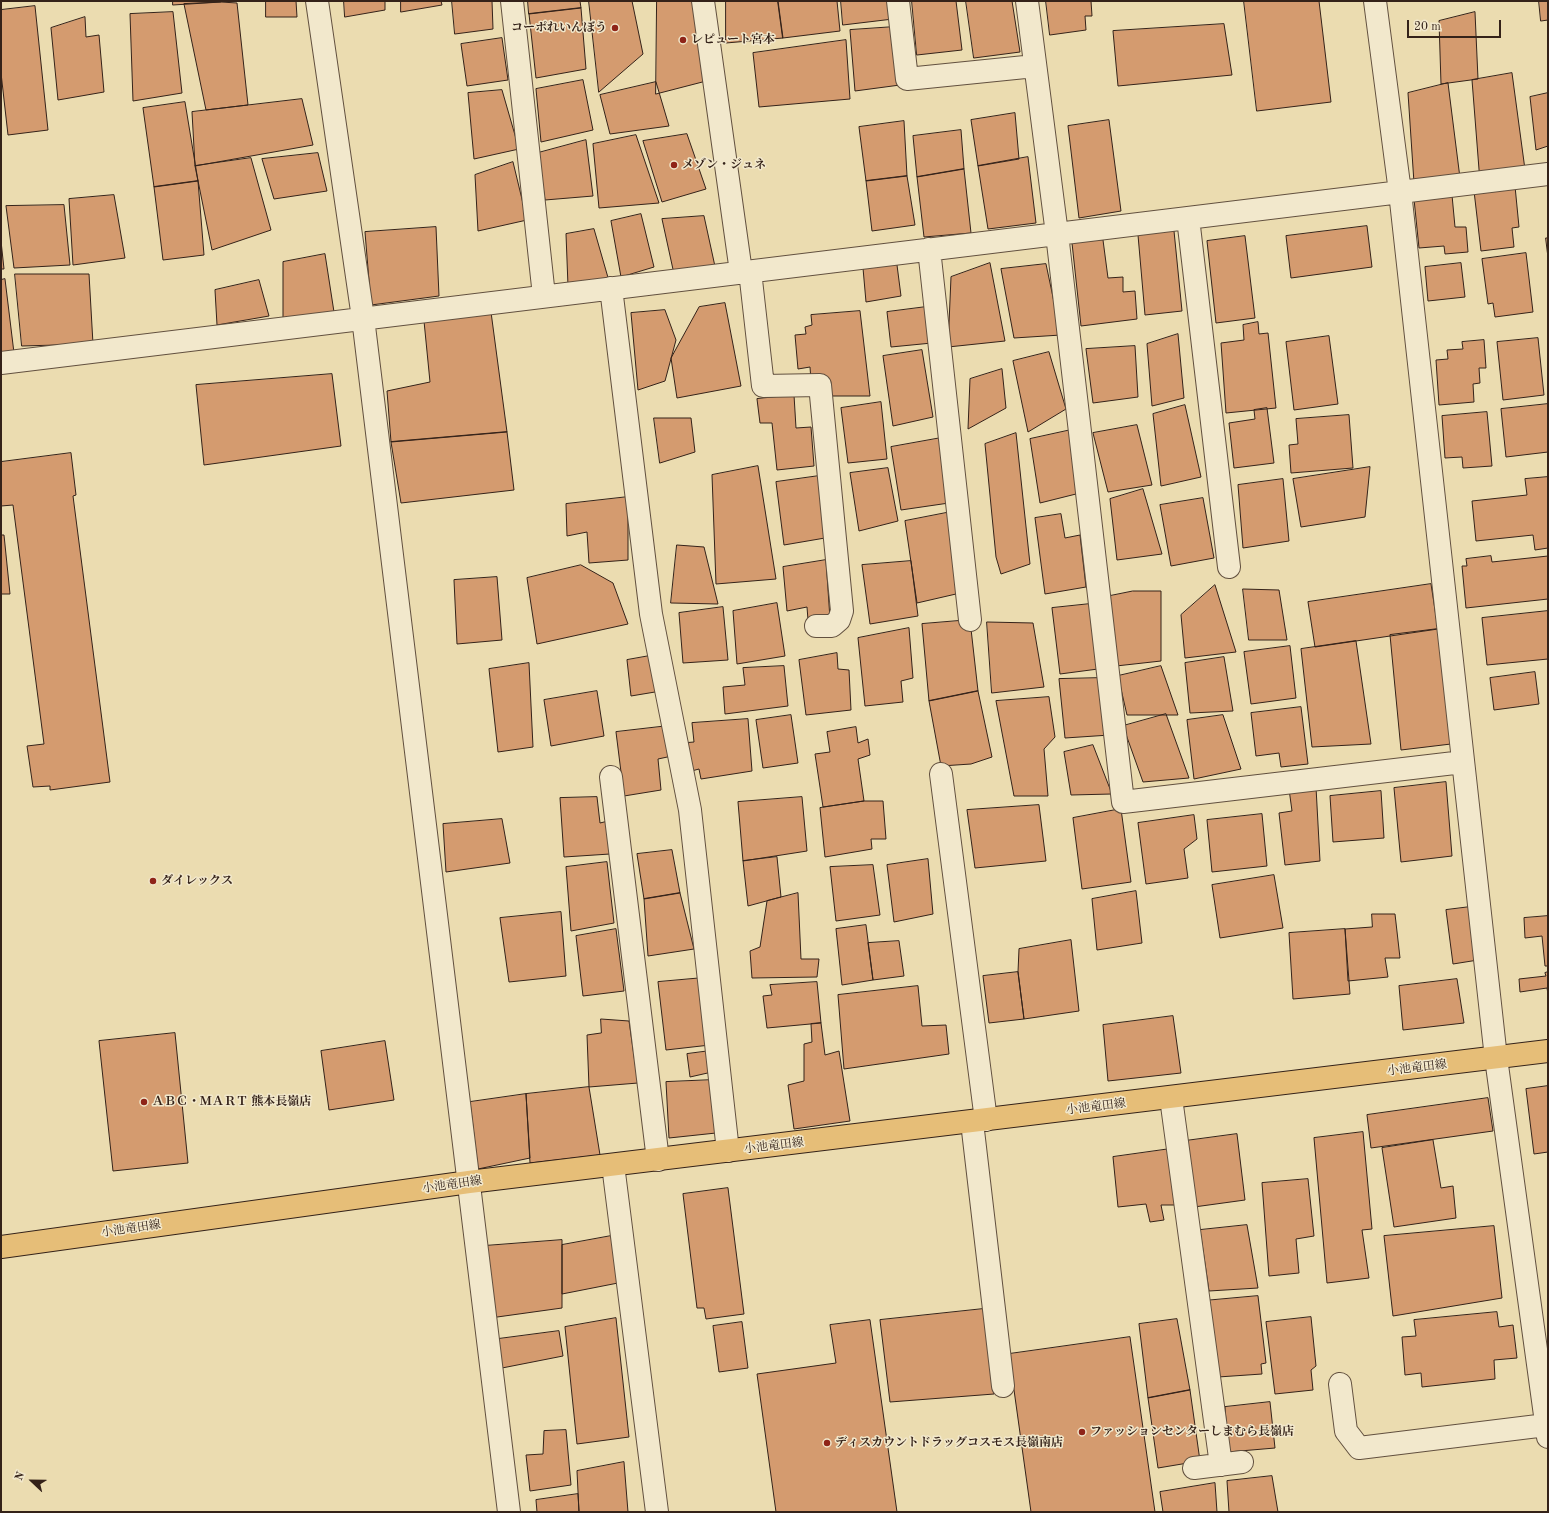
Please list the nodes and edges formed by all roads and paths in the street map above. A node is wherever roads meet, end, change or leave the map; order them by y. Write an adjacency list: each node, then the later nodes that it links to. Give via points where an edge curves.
1 (317, 1): 16 (street)
2 (512, 1): 15 (street)
3 (703, 1): 13 (street)
4 (898, 1): 7 (street, via 907,79)
5 (1027, 1): 7 (street)
6 (1375, 1): 9 (street)
7 (1035, 66): 11 (street)
8 (1548, 174): 9 (street)
9 (1400, 192): 10 (street); 21 (street)
10 (1188, 218): 11 (street); 18 (street)
11 (1057, 234): 12 (street); 21 (street, via 1123,802)
12 (929, 249): 13 (street); 19 (street)
13 (746, 272): 14 (street); 20 (street, via 763,386 820,385 842,611 839,620 832,626)
14 (611, 288): 15 (street); 28 (street, via 651,614 690,810)
15 (544, 296): 16 (street)
16 (363, 318): 17 (street); 31 (street)
17 (1, 363)
18 (1229, 567)
19 (970, 620)
20 (816, 626)
21 (1463, 762): 25 (street)
22 (941, 774): 27 (street)
23 (611, 777): 29 (street)
24 (1548, 1051): 25 (main road, 小池竜田線)
25 (1496, 1058): 26 (main road, 小池竜田線); 35 (street)
26 (1171, 1098): 27 (main road, 小池竜田線); 36 (street, via 1231,1463)
27 (979, 1121): 28 (main road, 小池竜田線); 34 (street)
28 (728, 1151): 29 (main road, 小池竜田線)
29 (658, 1160): 30 (main road, 小池竜田線)
30 (613, 1165): 31 (main road, 小池竜田線); 38 (street)
31 (469, 1182): 32 (main road, 小池竜田線); 37 (street)
32 (1, 1246)
33 (1340, 1384): 35 (street, via 1346,1431 1359,1448)
34 (1003, 1386)
35 (1547, 1431)
36 (1194, 1468)
37 (509, 1512)
38 (656, 1512)

